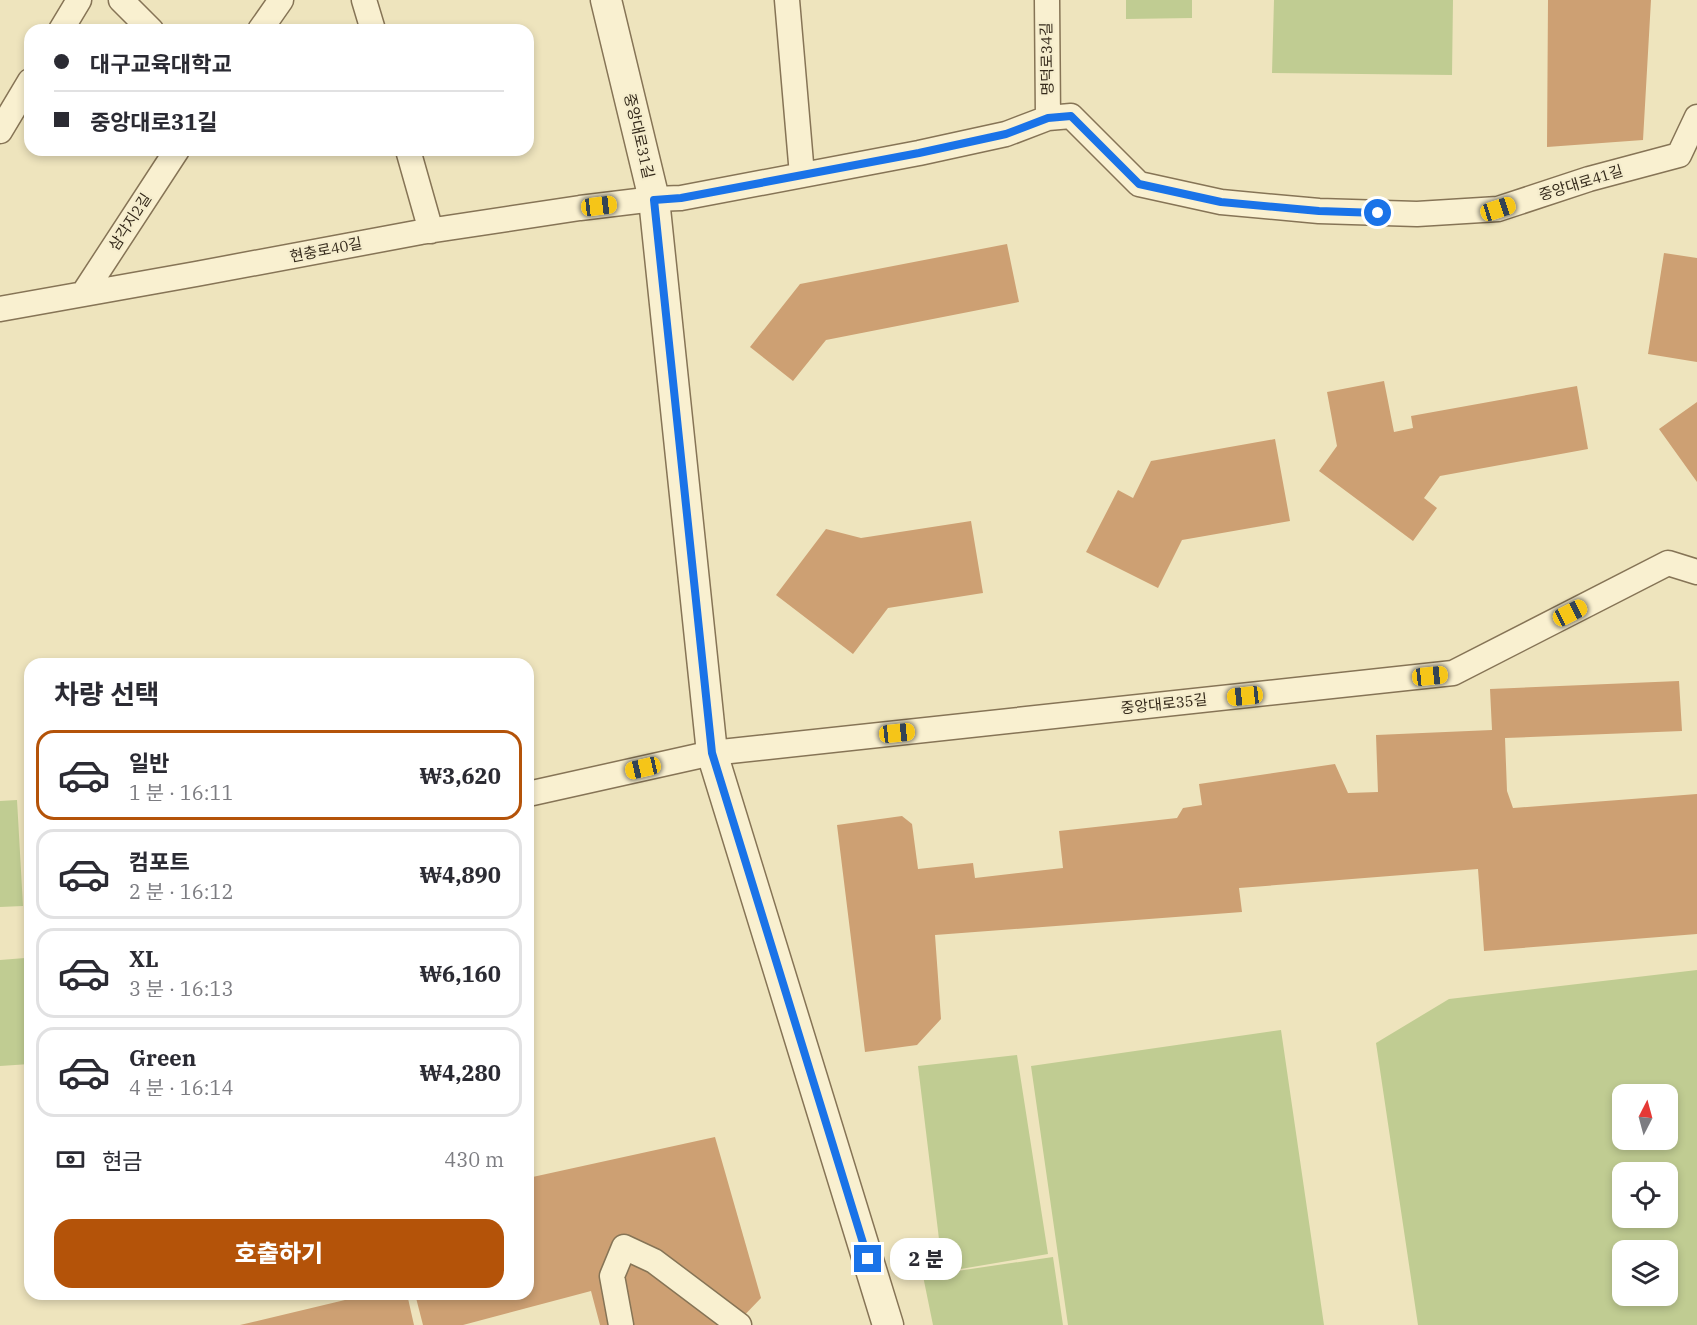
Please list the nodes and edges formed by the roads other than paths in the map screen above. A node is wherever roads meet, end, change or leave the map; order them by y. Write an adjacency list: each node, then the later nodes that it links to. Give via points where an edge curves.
1 (79, 0): 8 (street)
2 (121, 0): 9 (street)
3 (281, 0): 10 (street)
4 (364, 0): 11 (street)
5 (606, 0): 19 (street, 중앙대로31길)
6 (787, 0): 18 (street)
7 (1047, 0): 14 (street, 명덕로34길)
8 (65, 24)
9 (145, 24)
10 (264, 24)
11 (371, 24)
12 (24, 91): 15 (street)
13 (1697, 117): 14 (street, 중앙대로41길, via 1679,155 1498,209 1417,214 1221,202 1139,184 1071,116)
14 (1048, 118): 18 (street, 중앙대로41길, via 1006,134)
15 (0, 131)
16 (173, 156): 21 (street, 삼각지2길)
17 (410, 156): 20 (street)
18 (802, 175): 19 (street, 중앙대로41길)
19 (654, 200): 20 (street, 현충로40길); 24 (street, 중앙대로31길)
20 (431, 231): 21 (street, 현충로40길)
21 (83, 294): 22 (street, 현충로40길)
22 (0, 309)
23 (1697, 572): 24 (street, 중앙대로35길, via 1668,563 1453,673)
24 (712, 753): 25 (street, 중앙대로35길); 28 (street, 중앙대로31길)
25 (534, 793)
26 (621, 1325): 27 (street, via 612,1276 624,1247 654,1261)
27 (739, 1325)
28 (888, 1325)

